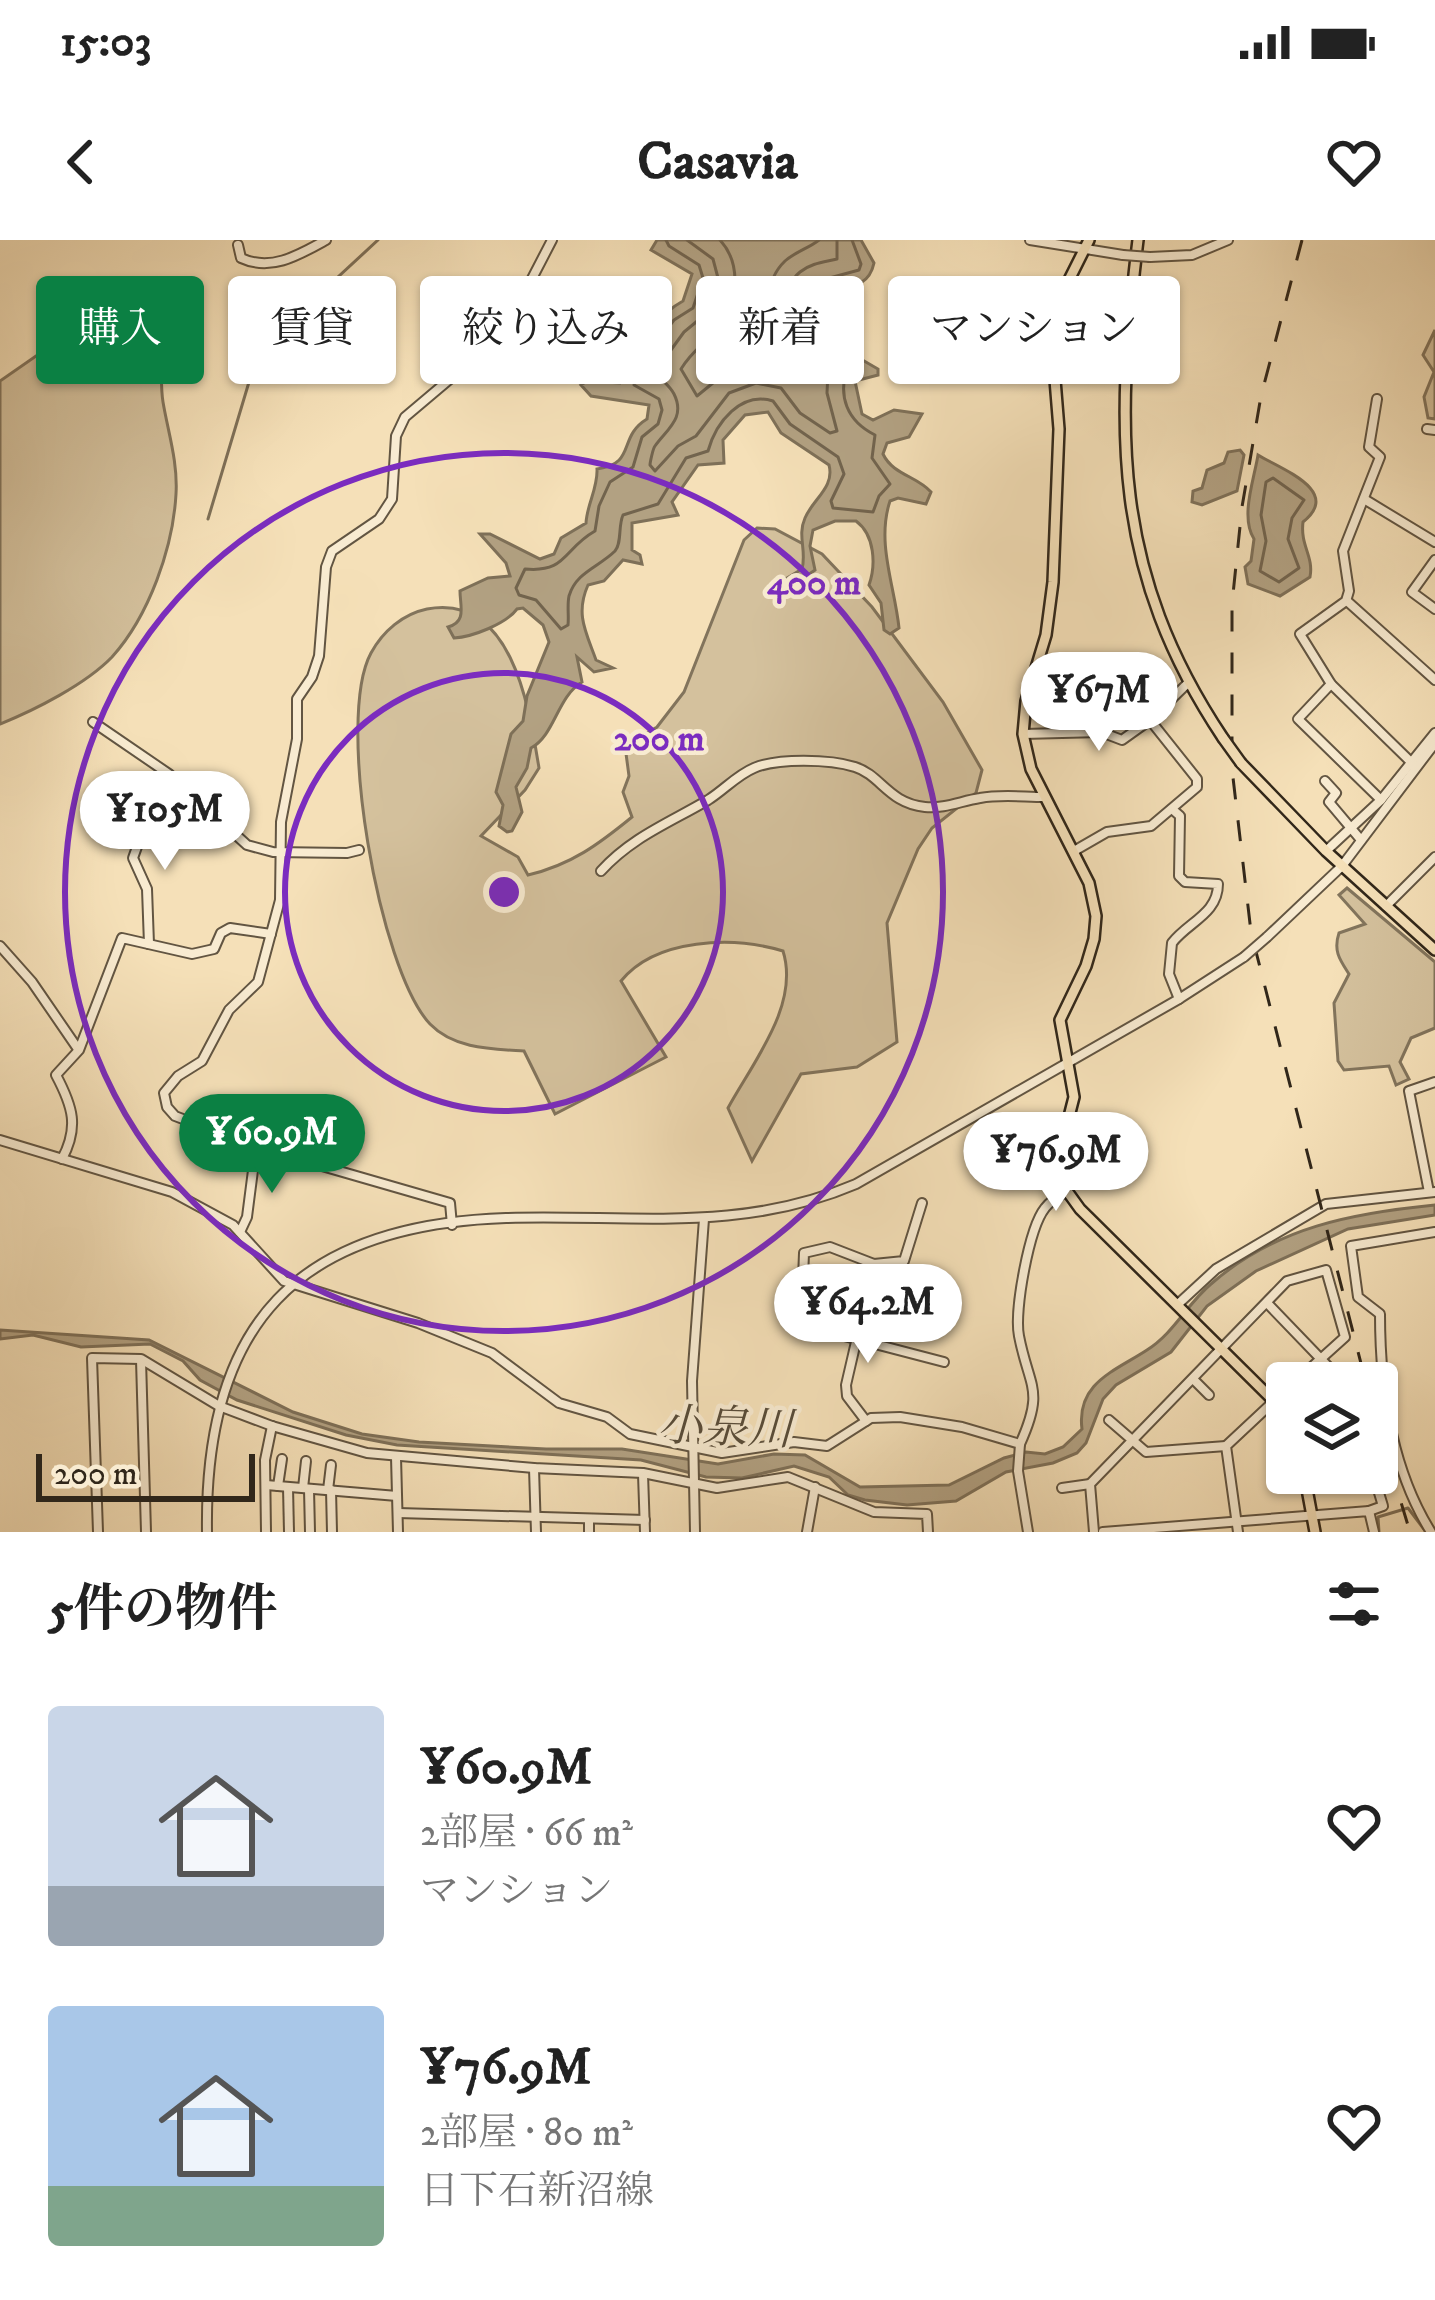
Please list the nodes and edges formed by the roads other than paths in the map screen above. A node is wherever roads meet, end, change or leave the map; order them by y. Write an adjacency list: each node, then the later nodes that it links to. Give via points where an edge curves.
1 (326, 240): 6 (street, via 269,263 241,258)
2 (552, 240): 30 (street, via 496,341 406,417 392,499 379,519 332,551 319,656 297,699)
3 (1030, 240): 7 (street)
4 (1138, 240): 15 (main road, via 1124,378 1127,493 1158,614)
5 (1228, 240): 7 (street, bridge, via 1192,255 1150,257)
6 (238, 244)
7 (1087, 244): 20 (main road, via 1050,318 1059,429 1053,582)
8 (1377, 399): 9 (street, via 1369,447 1380,457)
9 (1364, 499): 10 (street); 12 (street, via 1343,551)
10 (1435, 542)
11 (1435, 560): 13 (street, via 1412,592)
12 (1346, 601): 14 (street); 16 (street, via 1300,634)
13 (1435, 609)
14 (1435, 680)
15 (1189, 682): 17 (street); 33 (main road, bridge, via 1241,763)
16 (1331, 684): 22 (street); 26 (street, via 1298,718)
17 (1150, 720): 20 (street, via 1122,740 1101,732); 27 (street, via 1198,779)
18 (93, 722): 30 (street, via 170,773 247,845)
19 (1435, 733): 22 (street)
20 (1023, 734): 25 (main road)
21 (1435, 743): 29 (street)
22 (1412, 763): 26 (street)
23 (1325, 781): 28 (street, via 1336,793 1329,802)
24 (155, 797): 39 (street, via 133,858 147,889)
25 (1045, 797): 32 (main road); 36 (street, via 920,807 851,766 773,763 645,832)
26 (1381, 800): 28 (street)
27 (1172, 809): 32 (street, via 1151,826 1107,832); 42 (street, via 1180,816 1179,876 1217,884 1218,894 1172,943 1168,974)
28 (1350, 829): 29 (street); 33 (street)
29 (1361, 840): 35 (street)
30 (280, 849): 31 (street); 38 (street)
31 (359, 850)
32 (1074, 851): 44 (main road, via 1096,916 1086,966 1060,1020)
33 (1325, 851): 35 (main road)
34 (1435, 857): 37 (street)
35 (1342, 866): 37 (main road); 42 (street, bridge, via 1244,957)
36 (601, 871)
37 (1386, 906): 41 (main road)
38 (271, 934): 39 (street, via 230,928 206,953); 47 (street, via 258,982 229,1010 202,1061 164,1093 175,1116)
39 (149, 944): 43 (street, via 122,938)
40 (0, 946): 43 (street)
41 (1435, 950)
42 (1179, 999): 44 (street)
43 (79, 1050): 48 (street, via 56,1075 74,1117)
44 (1069, 1062): 49 (main road, via 1074,1097 1061,1148); 52 (street, via 843,1190 788,1208)
45 (1435, 1082): 50 (street, via 1409,1090)
46 (0, 1140): 48 (street)
47 (256, 1147): 53 (street, via 450,1203); 54 (street)
48 (62, 1160): 54 (street, via 172,1192)
49 (1067, 1191): 61 (main road); 79 (street, via 1043,1209 1018,1309 1035,1402)
50 (1432, 1192): 61 (street, via 1326,1204 1216,1269)
51 (922, 1203): 56 (street, via 904,1261)
52 (704, 1219): 53 (street); 81 (street)
53 (452, 1225): 57 (street, via 356,1244)
54 (240, 1232): 57 (street)
55 (1435, 1232): 125 (street, via 1351,1246 1358,1297 1380,1314 1380,1378 1409,1497)
56 (874, 1264): 58 (street); 58 (street, via 830,1247 803,1252 803,1279)
57 (291, 1282): 73 (street, via 263,1314); 81 (street, via 492,1353 559,1403 607,1417 630,1434)
58 (866, 1297): 60 (street); 63 (street)
59 (1267, 1303): 64 (street); 65 (street); 65 (street, via 1287,1281 1326,1270 1345,1337)
60 (895, 1304)
61 (1178, 1308): 64 (main road)
62 (802, 1325): 63 (street)
63 (855, 1340): 67 (street); 76 (street, via 846,1385)
64 (1221, 1348): 70 (street); 71 (main road)
65 (1322, 1358): 68 (street); 69 (street)
66 (141, 1359): 73 (street); 106 (street, via 92,1358); 107 (street)
67 (944, 1362)
68 (1318, 1362)
69 (1326, 1362)
70 (1192, 1378): 72 (street); 78 (street)
71 (1266, 1392)
72 (1209, 1395)
73 (221, 1401): 77 (street); 108 (street, via 206,1476)
74 (1266, 1408): 80 (street)
75 (1109, 1420): 78 (street)
76 (866, 1421): 79 (street, via 916,1419); 81 (street, via 826,1446)
77 (272, 1426): 82 (street); 90 (street)
78 (1132, 1443): 80 (street, via 1146,1452); 89 (street)
79 (1019, 1445): 120 (street)
80 (1226, 1446): 105 (street)
81 (692, 1448): 88 (street)
82 (396, 1457): 86 (street); 98 (street)
83 (282, 1459): 91 (street)
84 (306, 1461): 93 (street)
85 (331, 1465): 95 (street)
86 (534, 1468): 87 (street); 102 (street)
87 (643, 1473): 88 (street); 104 (street)
88 (693, 1484): 92 (street, via 734,1488 788,1478); 117 (street)
89 (1090, 1484): 94 (street); 121 (street)
90 (266, 1485): 91 (street); 109 (street)
91 (283, 1487): 93 (street); 110 (street)
92 (815, 1487): 118 (street); 119 (street, via 874,1512 927,1514)
93 (306, 1488): 95 (street); 111 (street)
94 (1062, 1488)
95 (329, 1490): 98 (street); 112 (street)
96 (1308, 1494): 101 (main road)
97 (1379, 1494): 99 (street, via 1383,1506)
98 (397, 1496): 100 (street)
99 (1369, 1511): 101 (street); 124 (street)
100 (398, 1513): 102 (street); 113 (street)
101 (1313, 1516): 105 (street); 123 (main road)
102 (535, 1518): 103 (street); 114 (street)
103 (589, 1520): 104 (street); 115 (street)
104 (645, 1520): 116 (street)
105 (1237, 1521): 121 (street); 122 (street)
106 (98, 1532)
107 (146, 1532)
108 (207, 1532)
109 (266, 1532)
110 (289, 1532)
111 (310, 1532)
112 (332, 1532)
113 (398, 1532)
114 (536, 1532)
115 (589, 1532)
116 (645, 1532)
117 (695, 1532)
118 (807, 1532)
119 (928, 1532)
120 (1028, 1532)
121 (1099, 1532)
122 (1238, 1532)
123 (1315, 1532)
124 (1373, 1532)
125 (1431, 1532)

